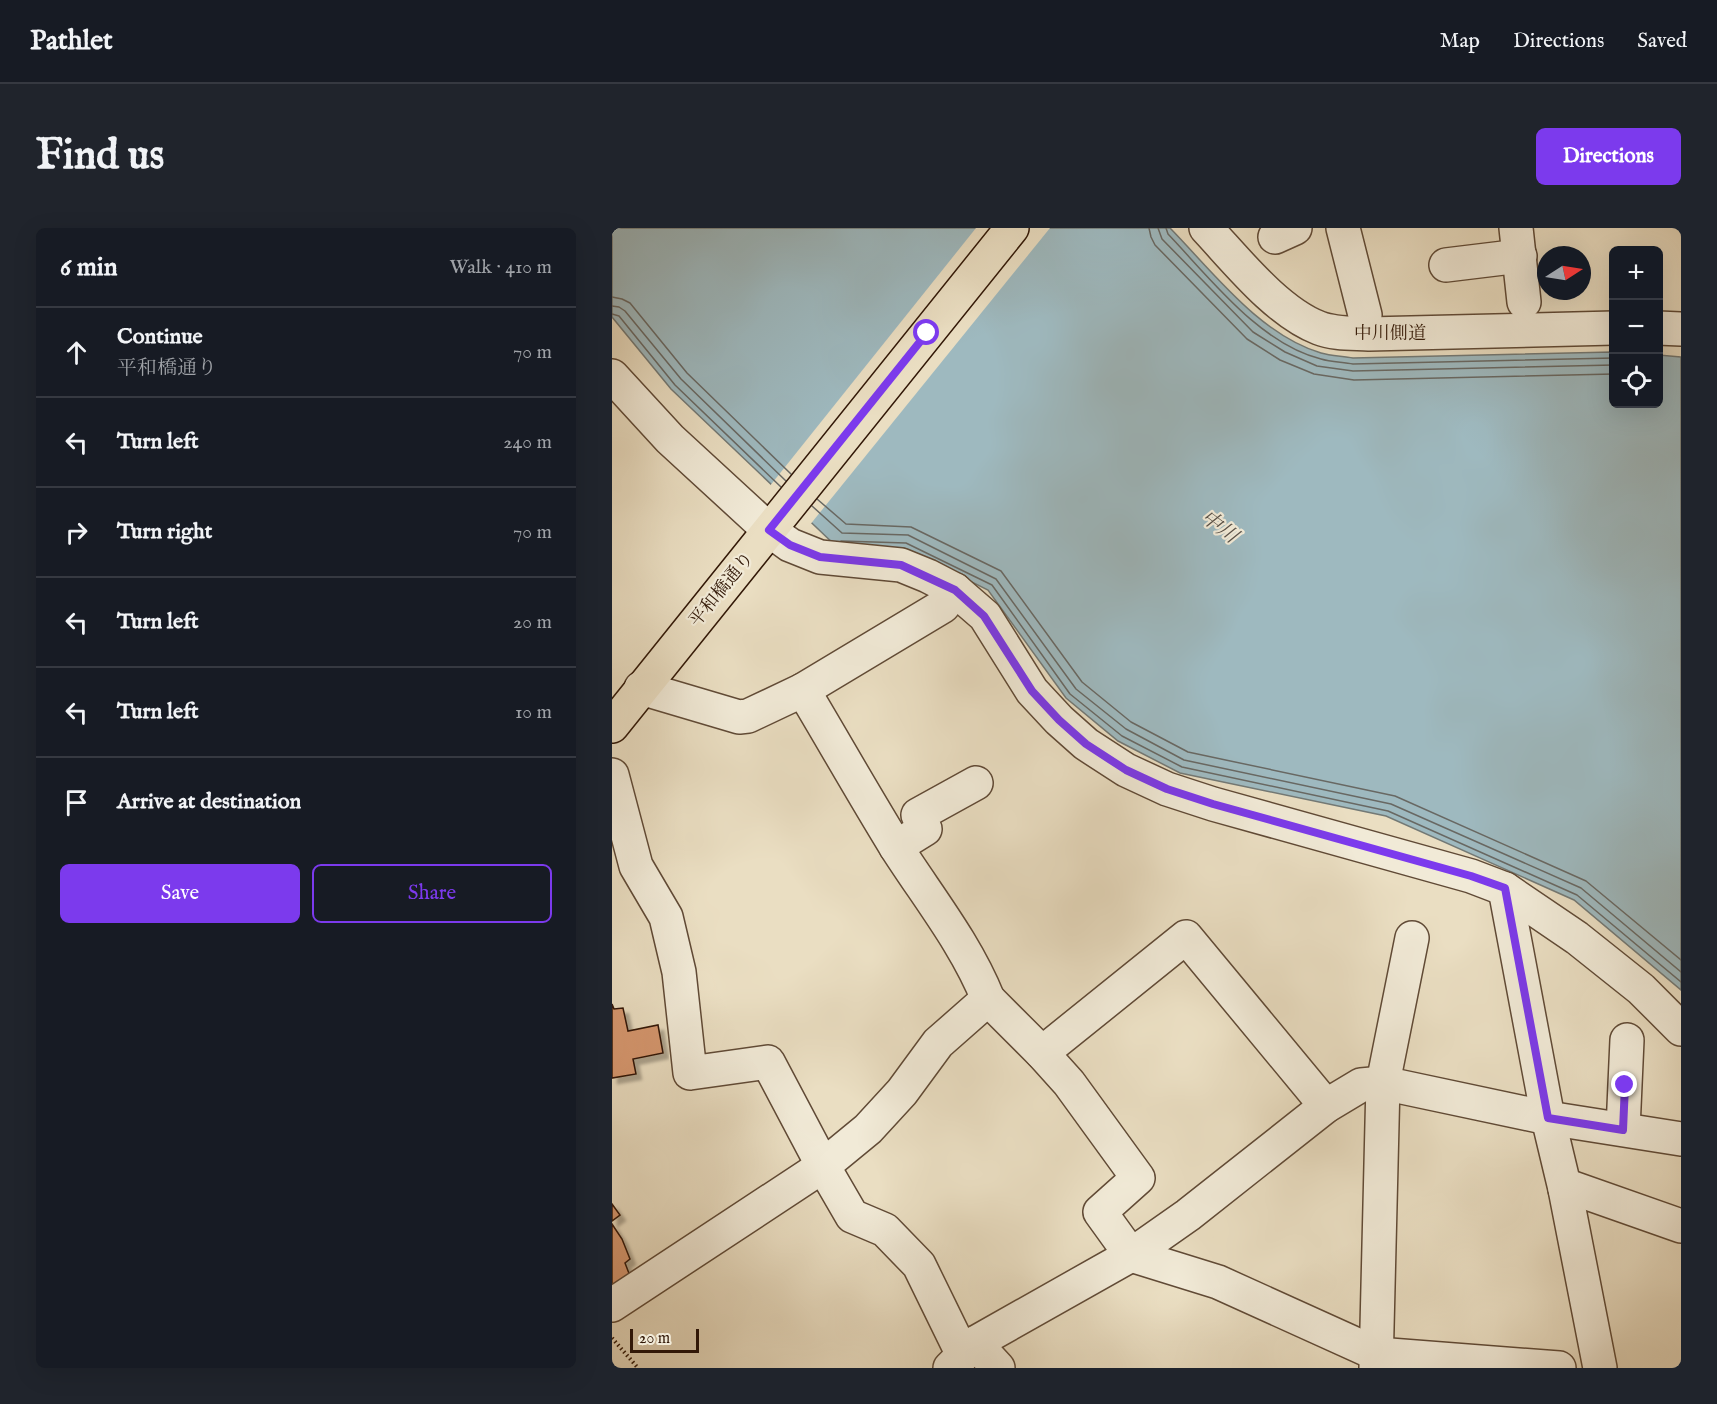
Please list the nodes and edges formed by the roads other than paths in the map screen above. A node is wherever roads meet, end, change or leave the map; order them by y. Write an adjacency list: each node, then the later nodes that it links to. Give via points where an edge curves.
1 (1012, 228): 12 (main road, 平和橋通り)
2 (1206, 228): 8 (street, 中川側道, via 1277,302 1318,328 1338,333)
3 (1343, 228): 7 (street)
4 (1518, 242): 5 (street); 6 (street)
5 (1446, 265)
6 (1524, 302)
7 (1365, 315)
8 (1609, 328)
9 (1663, 328): 10 (street)
10 (1681, 329)
11 (612, 376): 12 (street, via 670,439)
12 (777, 519): 13 (street, via 790,545 820,557 901,565); 14 (main road, 平和橋通り)
13 (955, 590): 15 (street, via 943,606); 20 (street, via 984,616 1032,691 1059,720 1086,744 1126,770 1213,804)
14 (641, 688): 15 (street, via 740,717); 16 (main road, 平和橋通り)
15 (803, 690): 19 (street)
16 (612, 726)
17 (612, 775): 31 (street, via 636,866 666,917 679,972 690,1073 768,1062)
18 (976, 783): 19 (street, via 918,814 925,829)
19 (896, 847): 22 (street, via 958,939)
20 (1505, 888): 23 (street, via 1632,981); 28 (street)
21 (1412, 938): 26 (street)
22 (988, 999): 25 (street); 31 (street, via 938,1043 902,1092 868,1129)
23 (1681, 1029)
24 (1627, 1040): 29 (street)
25 (1042, 1053): 27 (street, via 1186,937); 34 (street, via 1069,1083 1138,1178 1100,1212)
26 (1383, 1083): 27 (street, via 1361,1084); 28 (street); 37 (street)
27 (1326, 1106): 34 (street)
28 (1548, 1118): 29 (street); 32 (street)
29 (1623, 1130): 30 (street)
30 (1681, 1139)
31 (823, 1166): 35 (street); 36 (street, via 852,1215 885,1230 919,1265)
32 (1565, 1189): 33 (street, via 1573,1188); 40 (street)
33 (1681, 1226)
34 (1131, 1255): 36 (street); 37 (street, via 1218,1282)
35 (612, 1305)
36 (962, 1355): 38 (street)
37 (1376, 1361): 39 (street)
38 (998, 1368)
39 (1559, 1368)
40 (1600, 1368)

